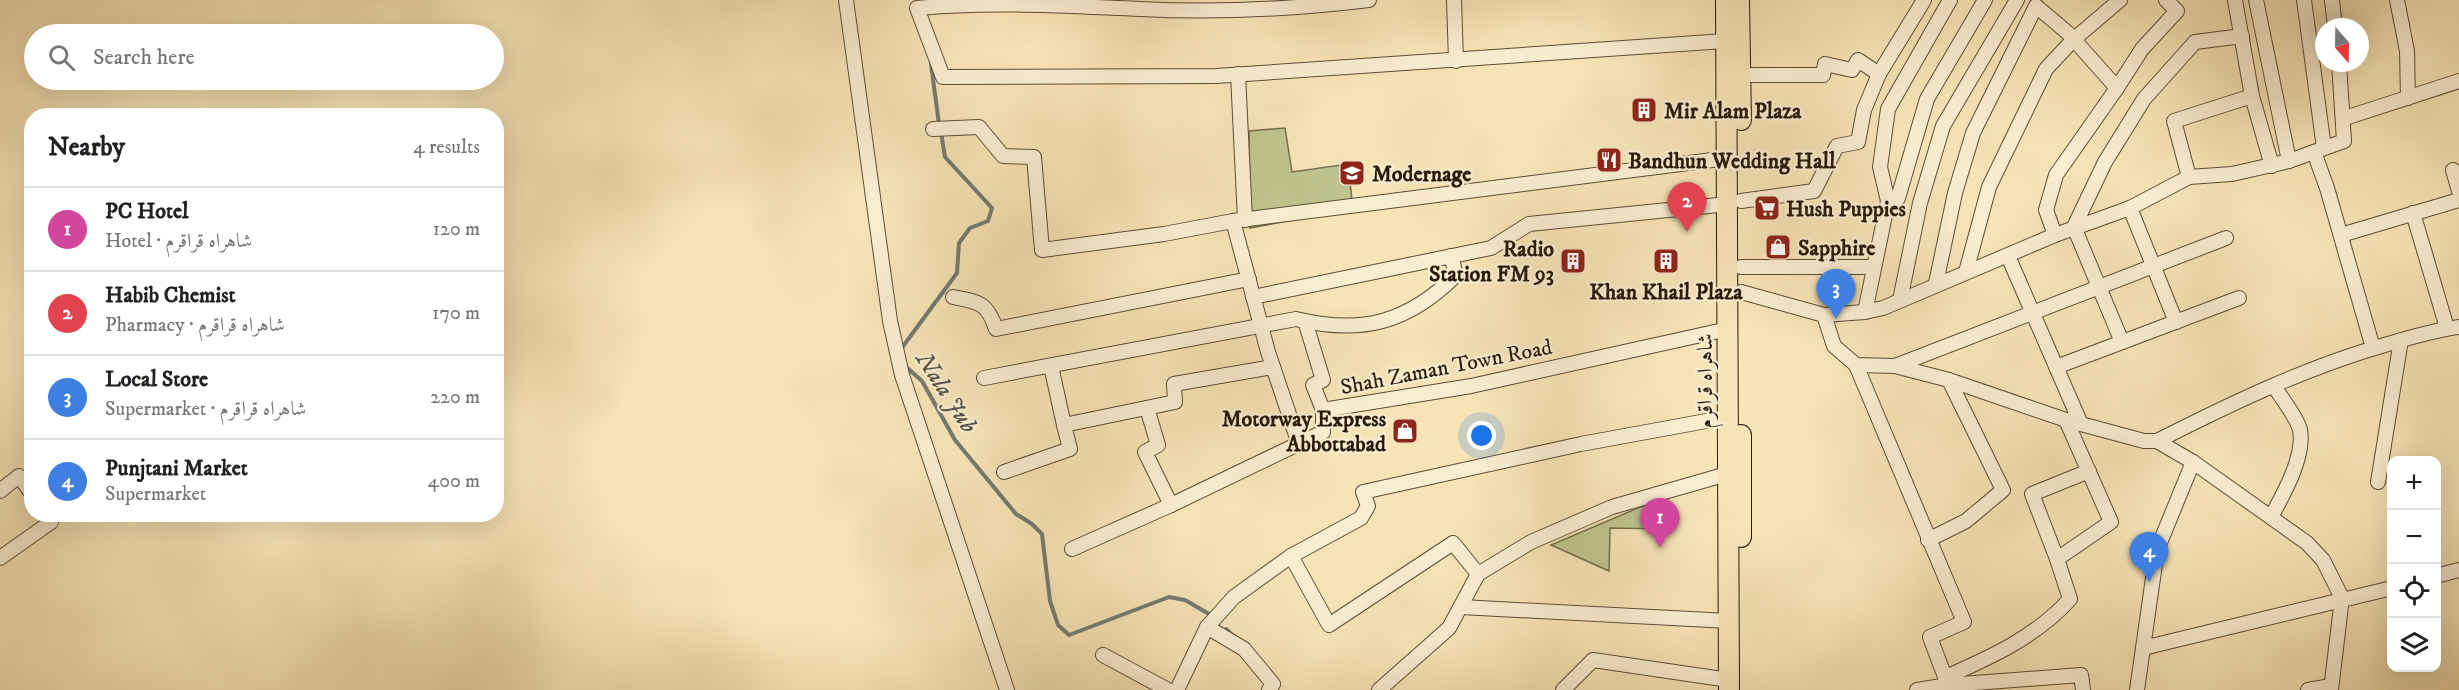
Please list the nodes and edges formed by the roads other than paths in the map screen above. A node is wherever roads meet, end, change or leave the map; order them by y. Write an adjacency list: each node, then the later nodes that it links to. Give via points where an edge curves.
1 (846, 0): 120 (street, via 890,321 902,375)
2 (1369, 0): 23 (street, via 1297,9 1143,10 1073,4 970,3 917,8 943,77)
3 (1454, 0): 21 (street)
4 (1725, 0): 20 (highway, شاہراہ قراقرم)
5 (1739, 0): 25 (highway, شاہراہ قراقرم)
6 (1924, 0): 24 (street)
7 (1950, 0): 41 (street, via 1888,109 1880,167)
8 (1985, 0): 41 (street, via 1927,99 1898,198)
9 (2017, 0): 62 (street, via 1943,126 1920,203)
10 (2120, 0): 19 (street)
11 (2166, 0): 27 (street, via 2178,11 2142,49)
12 (2235, 0): 18 (street)
13 (2256, 0): 34 (street)
14 (2304, 0): 32 (street)
15 (2332, 0): 17 (street)
16 (2397, 0): 29 (street, via 2407,51)
17 (2334, 18)
18 (2242, 36): 28 (street); 45 (street, via 2195,42 2144,99 2105,162)
19 (2073, 39): 27 (street); 54 (street, via 2046,69 1989,187); 56 (street, via 2036,6 1973,133)
20 (1725, 41): 21 (street); 33 (highway, شاہراہ قراقرم)
21 (1456, 61): 23 (street)
22 (2340, 72): 30 (street)
23 (1238, 74): 44 (street)
24 (1879, 74): 25 (street, via 1858,60 1852,70 1826,64 1823,75); 39 (street, via 1864,110 1858,142 1837,146 1814,191)
25 (1740, 75): 39 (highway, شاہراہ قراقرم)
26 (2459, 81): 29 (street)
27 (2117, 88): 46 (street, via 2056,175 2046,210)
28 (2252, 96): 35 (street); 37 (street, via 2174,121)
29 (2408, 98): 30 (street)
30 (2344, 118): 32 (street, via 2344,141)
31 (933, 129): 44 (street, via 979,127 1003,156 1034,157 1042,249)
32 (2319, 150): 34 (street); 47 (street)
33 (1728, 158): 39 (highway, شاہراہ قراقرم); 44 (street)
34 (2289, 161): 35 (street)
35 (2272, 166): 37 (street)
36 (2453, 170): 38 (street)
37 (2189, 177): 42 (street)
38 (2459, 191)
39 (1735, 192): 49 (street, via 1529,224 1491,248); 52 (highway, شاہراہ قراقرم); 70 (highway, شاہراہ قراقرم)
40 (2459, 200): 43 (street)
41 (1888, 201): 53 (street)
42 (2130, 208): 45 (street); 51 (street)
43 (2414, 213): 47 (street); 69 (street)
44 (1239, 220): 55 (street)
45 (2074, 227): 46 (street); 57 (street)
46 (2055, 235): 50 (street)
47 (2341, 235): 73 (street)
48 (2226, 238): 51 (street)
49 (1451, 256): 60 (street); 66 (street, via 1456,275 1409,313 1367,325)
50 (2008, 256): 54 (street); 64 (street)
51 (2154, 266): 57 (street); 67 (street)
52 (1741, 267): 53 (street); 58 (highway, شاہراہ قراقرم)
53 (1874, 267): 63 (street)
54 (1966, 272): 56 (street)
55 (1248, 279): 59 (street, via 996,329 991,312 979,302); 60 (street)
56 (1936, 283): 62 (street)
57 (2099, 287): 64 (street); 72 (street)
58 (1741, 292): 65 (street); 118 (highway, شاہراہ قراقرم)
59 (953, 297)
60 (1253, 297): 68 (street)
61 (2239, 298): 67 (street)
62 (1900, 300): 63 (street)
63 (1865, 312): 65 (street)
64 (2032, 312): 76 (street); 78 (street)
65 (1824, 315): 74 (street, via 1834,346)
66 (1305, 321): 68 (street, via 1296,319); 83 (street, via 1323,380 1313,385)
67 (2176, 322): 72 (street)
68 (1261, 327): 75 (street); 77 (street)
69 (2453, 327): 71 (street)
70 (1728, 329): 83 (street, Shah Zaman Town Road, via 1471,386); 84 (highway, شاہراہ قراقرم)
71 (2400, 340): 73 (street); 94 (street)
72 (2122, 342): 78 (street)
73 (2373, 348): 81 (street)
74 (1856, 365): 76 (street); 100 (street)
75 (1051, 366): 79 (street); 87 (street)
76 (1895, 366): 80 (street)
77 (1273, 367): 82 (street, via 1174,384 1175,402); 89 (street)
78 (2056, 367): 86 (street)
79 (984, 378)
80 (1949, 380): 85 (street); 100 (street, via 2003,490 1966,521)
81 (2274, 386): 88 (street); 98 (street, via 2300,430 2297,458 2287,489)
82 (1147, 408): 87 (street); 97 (street, via 1158,445 1145,452)
83 (1323, 410): 89 (street, Shah Zaman Town Road, via 1323,432)
84 (1728, 417): 93 (highway, شاہراہ قراقرم); 102 (street, via 1581,444 1363,492 1368,506 1361,518)
85 (2066, 420): 86 (street); 92 (street)
86 (2081, 424): 88 (street)
87 (1064, 425): 91 (street, via 1070,449)
88 (2157, 441): 90 (street)
89 (1299, 444): 97 (street, Shah Zaman Town Road)
90 (2193, 462): 98 (street); 115 (street, via 2157,550)
91 (1004, 471)
92 (2089, 471): 104 (street, via 2111,522); 104 (street, via 2032,494)
93 (1727, 474): 106 (street, via 1612,507 1531,542); 113 (highway, شاہراہ قراقرم)
94 (2378, 482)
95 (24, 483): 96 (street, via 19,476)
96 (0, 491)
97 (1171, 505): 101 (street, Shah Zaman Town Road)
98 (2271, 517): 111 (street, via 2316,551)
99 (51, 522): 103 (street)
100 (1928, 540): 117 (street, via 1964,622 1930,637)
101 (1072, 549)
102 (1291, 556): 106 (street, via 1329,625 1453,543); 114 (street, via 1234,597)
103 (0, 558)
104 (2057, 559): 117 (street, via 2070,599 2054,617 2000,653)
105 (2459, 570): 107 (street)
106 (1478, 574): 112 (street)
107 (2441, 575)
108 (2459, 580): 109 (street)
109 (2441, 582)
110 (2387, 589): 111 (street)
111 (2342, 598): 115 (street); 119 (street)
112 (1461, 607): 113 (street); 124 (street, via 1449,628)
113 (1728, 621): 118 (highway, شاہراہ قراقرم)
114 (1207, 627): 122 (street); 123 (street, via 1244,649 1272,684)
115 (2143, 648): 128 (street)
116 (1104, 656): 121 (street)
117 (1947, 681): 126 (street); 127 (street, via 2081,675)
118 (1734, 687): 125 (street, via 1593,660)
119 (2331, 688): 129 (street)
120 (1007, 690)
121 (1168, 690)
122 (1177, 690)
123 (1269, 690)
124 (1379, 690)
125 (1563, 690)
126 (1917, 690)
127 (2083, 690)
128 (2137, 690)
129 (2308, 690)

